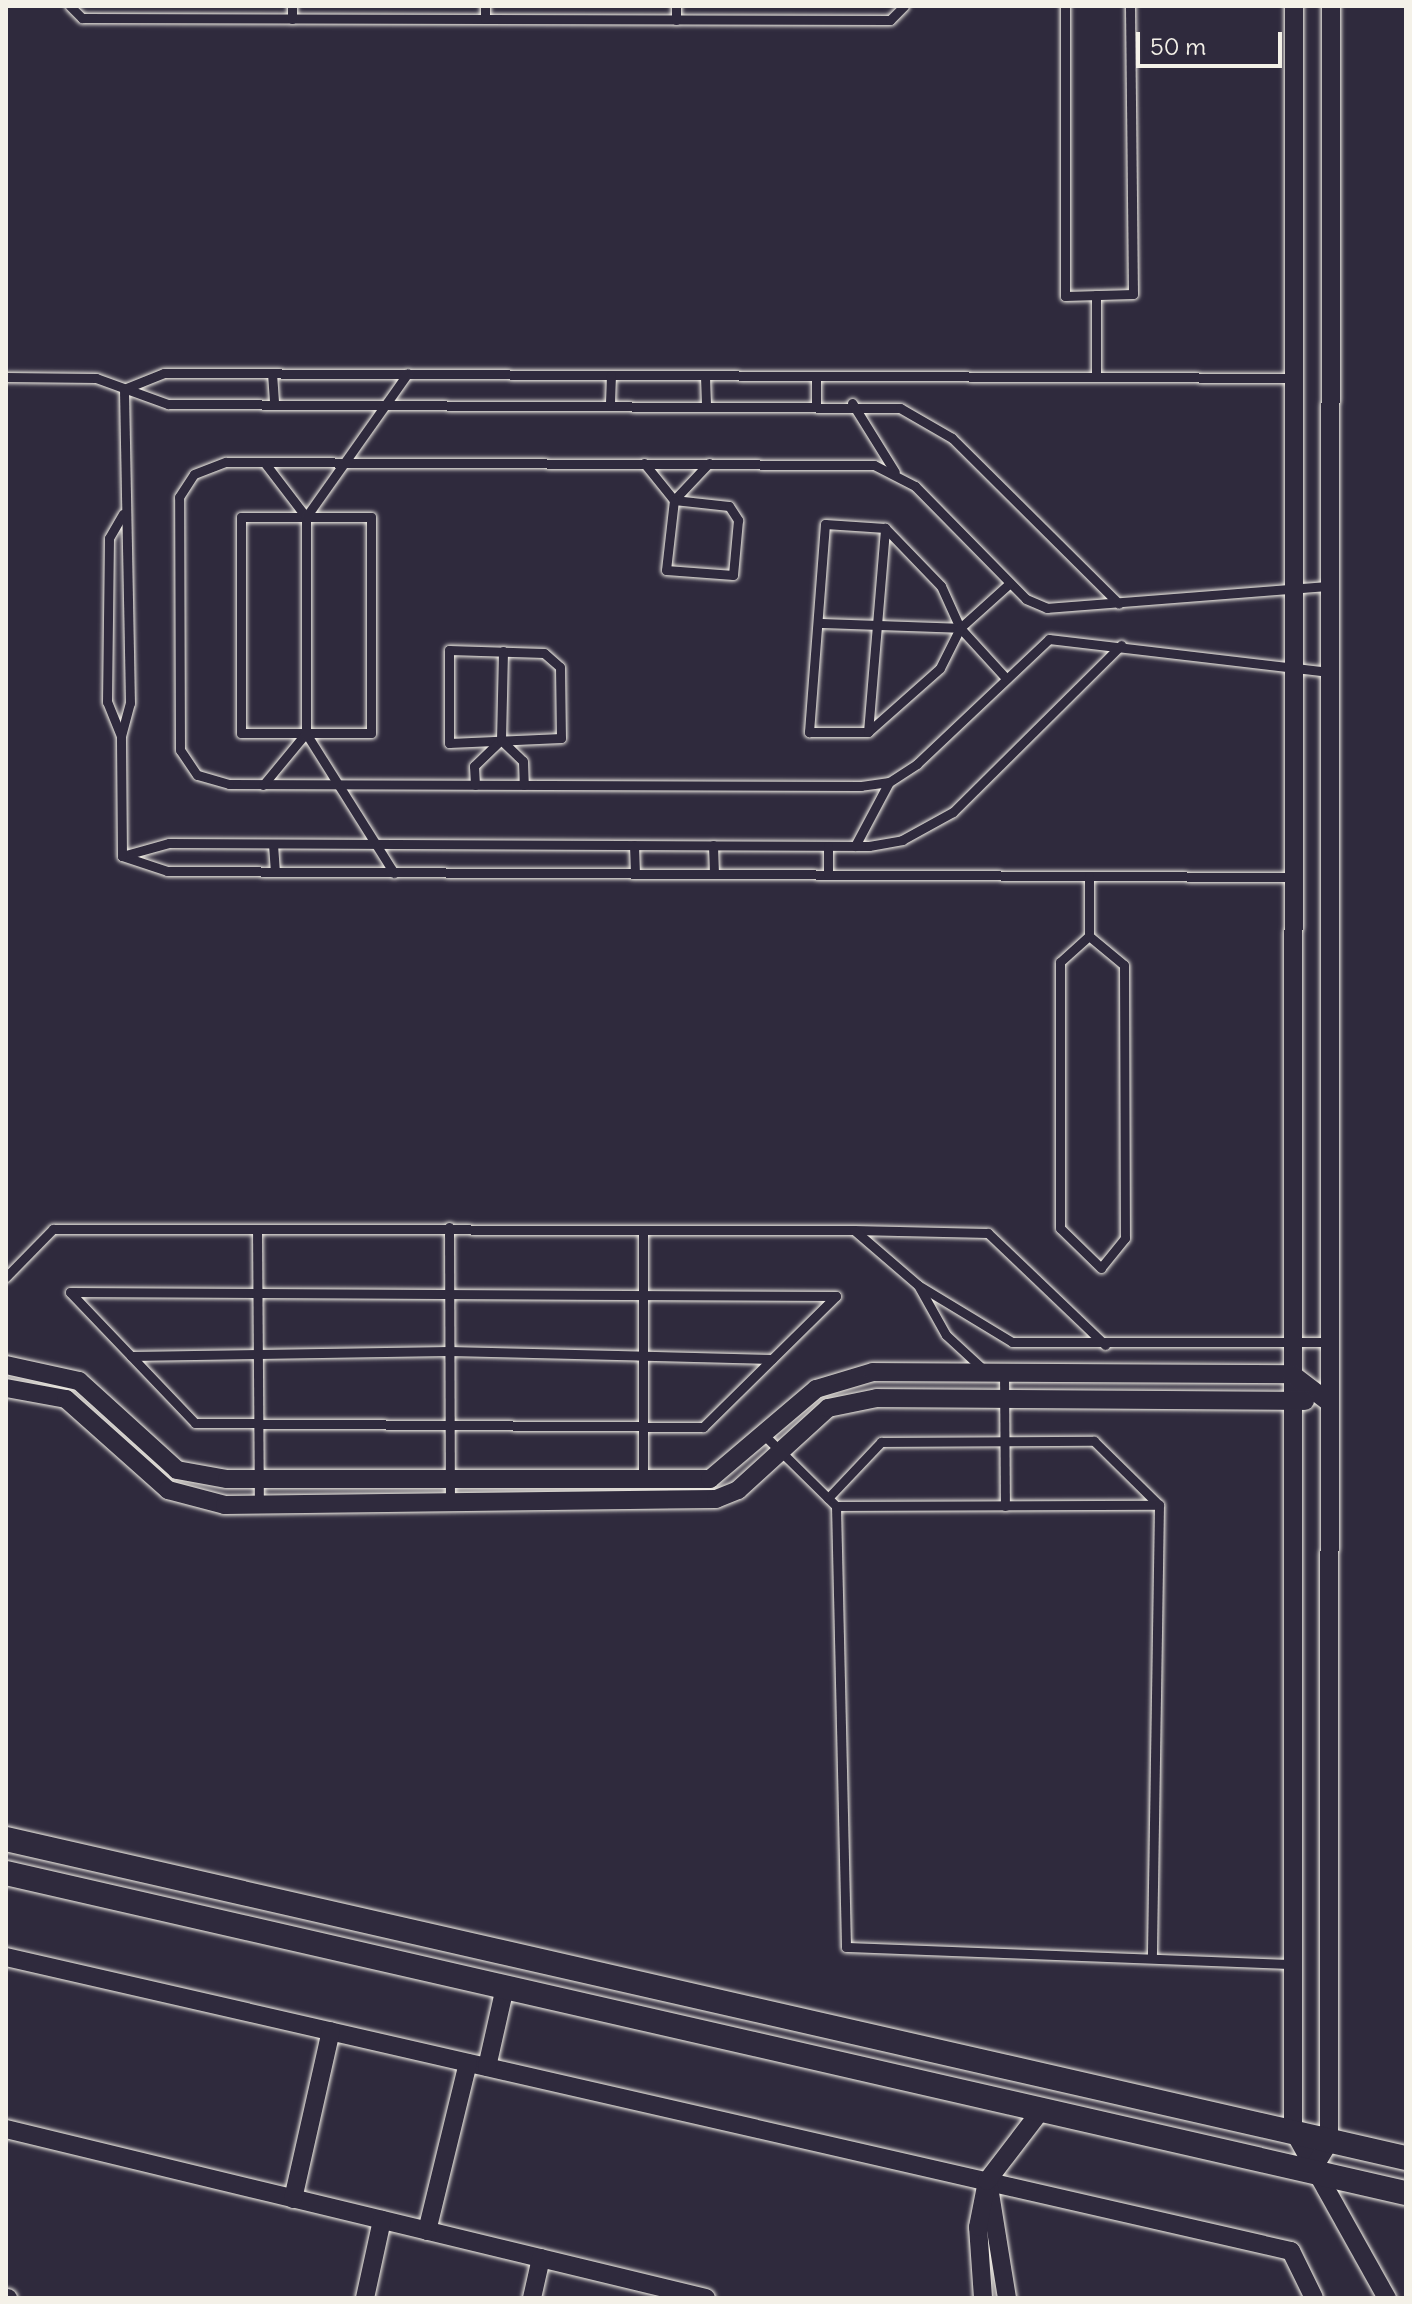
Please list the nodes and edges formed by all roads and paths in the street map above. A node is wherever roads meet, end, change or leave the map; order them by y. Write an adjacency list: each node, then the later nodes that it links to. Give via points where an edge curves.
1 (70, 6): 10 (lane, via 82,18)
2 (292, 6): 10 (lane)
3 (485, 6): 11 (lane)
4 (676, 6): 12 (lane)
5 (904, 6): 12 (lane, via 890,20)
6 (1065, 6): 13 (lane, via 1065,296)
7 (1130, 6): 13 (lane, via 1133,294)
8 (1294, 6): 21 (street)
9 (1331, 6): 40 (street)
10 (292, 19): 11 (lane)
11 (485, 19): 12 (lane)
12 (676, 20)
13 (1096, 295): 20 (lane)
14 (272, 373): 15 (lane); 22 (lane, via 164,373); 23 (lane)
15 (408, 373): 16 (lane); 24 (lane)
16 (611, 375): 17 (lane); 25 (lane)
17 (705, 376): 18 (lane); 26 (lane)
18 (816, 376): 20 (lane); 27 (lane)
19 (6, 377): 22 (lane, via 96,378)
20 (1096, 377): 21 (lane)
21 (1292, 378): 39 (street)
22 (124, 389): 23 (lane, via 168,404); 35 (lane)
23 (274, 403): 24 (lane)
24 (385, 403): 25 (lane); 30 (lane)
25 (610, 403): 26 (lane)
26 (706, 403): 27 (lane)
27 (816, 403): 28 (lane)
28 (852, 403): 33 (lane); 41 (lane, via 900,408 934,424)
29 (264, 462): 30 (lane); 36 (lane); 55 (lane, via 226,462 194,474 178,512 180,750 209,780)
30 (340, 462): 31 (lane); 36 (lane)
31 (644, 463): 32 (lane); 34 (lane)
32 (709, 463): 33 (lane, via 874,465); 34 (lane)
33 (895, 472): 38 (lane)
34 (674, 500): 34 (lane, via 666,570 733,575 738,520 729,506)
35 (123, 514): 52 (lane, via 130,539 130,703); 52 (lane, via 109,553 107,702)
36 (306, 517): 51 (lane); 51 (lane, via 371,517 371,733); 51 (lane, via 241,517 241,733)
37 (885, 528): 42 (lane, via 825,524); 43 (lane); 44 (lane, via 941,586)
38 (1010, 583): 41 (lane, via 1047,608); 44 (lane)
39 (1293, 584): 40 (lane); 41 (lane); 48 (street)
40 (1329, 586): 47 (street)
41 (1119, 604)
42 (819, 623): 43 (lane); 50 (lane, via 809,732)
43 (877, 625): 44 (lane); 50 (lane)
44 (960, 628): 49 (lane); 50 (lane, via 940,668)
45 (1121, 645): 48 (lane); 49 (lane, via 1049,639); 64 (lane, via 932,829)
46 (503, 651): 53 (lane); 53 (lane, via 544,653 560,667 561,738); 53 (lane, via 449,650 449,743)
47 (1329, 672): 48 (lane); 84 (street)
48 (1293, 673): 72 (street)
49 (1004, 676): 54 (lane, via 917,764)
50 (868, 732)
51 (306, 733): 55 (lane); 56 (lane)
52 (121, 736): 65 (lane)
53 (501, 740): 57 (lane, via 474,766); 58 (lane, via 523,761)
54 (889, 782): 58 (lane); 64 (lane)
55 (263, 785): 56 (lane)
56 (338, 785): 57 (lane); 60 (lane)
57 (475, 785): 58 (lane)
58 (524, 785)
59 (273, 844): 60 (lane); 65 (lane, via 169,843); 66 (lane)
60 (376, 844): 61 (lane); 67 (lane)
61 (634, 845): 62 (lane); 68 (lane)
62 (713, 845): 63 (lane); 69 (lane)
63 (828, 846): 64 (lane); 70 (lane)
64 (855, 846)
65 (122, 856): 66 (lane, via 167,871)
66 (275, 872): 67 (lane)
67 (394, 873): 68 (lane)
68 (635, 874): 69 (lane)
69 (714, 874): 70 (lane)
70 (828, 875): 71 (lane)
71 (1089, 876): 72 (lane); 73 (lane)
72 (1291, 877): 85 (street)
73 (1089, 936): 73 (lane, via 1060,962 1060,1228 1101,1268 1125,1238 1124,965)
74 (449, 1227): 75 (lane); 76 (lane); 82 (lane)
75 (257, 1229): 78 (lane, via 53,1229); 81 (lane)
76 (643, 1230): 77 (lane); 83 (lane)
77 (854, 1230): 80 (lane); 86 (lane, via 988,1233)
78 (10, 1265): 79 (lane)
79 (6, 1277)
80 (918, 1285): 86 (lane, via 1012,1342); 93 (lane, via 946,1335)
81 (258, 1293): 82 (lane); 88 (lane, via 70,1292); 89 (lane)
82 (450, 1294): 83 (lane); 87 (lane)
83 (643, 1295): 90 (lane); 91 (lane, via 836,1296)
84 (1327, 1342): 85 (lane); 97 (street)
85 (1293, 1343): 86 (lane); 94 (street)
86 (1105, 1345)
87 (449, 1351): 89 (lane); 90 (lane); 99 (lane)
88 (131, 1356): 89 (lane); 100 (lane, via 195,1423)
89 (258, 1356): 100 (lane)
90 (643, 1356): 91 (lane); 101 (lane)
91 (772, 1359): 101 (lane, via 703,1427)
92 (6, 1365): 105 (street, via 79,1381 177,1470)
93 (995, 1372): 94 (street); 96 (lane); 102 (street, via 839,1378 794,1404)
94 (1292, 1374): 97 (street); 98 (street)
95 (6, 1388): 110 (street, via 42,1392 83,1409 168,1490)
96 (1004, 1396): 98 (street); 103 (lane); 104 (street, via 847,1401 812,1420)
97 (1326, 1400): 98 (street); 125 (street)
98 (1293, 1402): 118 (street)
99 (449, 1423): 100 (lane); 101 (lane); 106 (lane)
100 (259, 1424): 105 (lane)
101 (643, 1426): 107 (lane)
102 (764, 1435): 104 (lane); 107 (street, via 710,1479)
103 (1005, 1441): 108 (lane, via 881,1442); 111 (lane, via 1094,1441); 113 (lane)
104 (780, 1451): 108 (lane); 109 (street, via 738,1490 716,1499)
105 (259, 1479): 106 (street); 110 (lane)
106 (449, 1481): 107 (street); 109 (lane)
107 (643, 1482)
108 (828, 1498): 112 (lane)
109 (450, 1504): 110 (street)
110 (259, 1505)
111 (1159, 1505): 113 (lane); 117 (lane)
112 (836, 1506): 113 (lane); 117 (lane, via 846,1947)
113 (1005, 1506)
114 (6, 1839): 124 (street)
115 (6, 1873): 119 (street)
116 (6, 1957): 120 (street)
117 (1152, 1958): 118 (lane)
118 (1291, 1964): 124 (street)
119 (505, 1987): 121 (street); 122 (street)
120 (331, 2031): 121 (street); 130 (street)
121 (477, 2065): 128 (street); 132 (street)
122 (1039, 2113): 127 (street); 128 (street)
123 (6, 2129): 130 (street)
124 (1293, 2130): 125 (street); 127 (street)
125 (1329, 2142): 126 (street); 127 (street)
126 (1406, 2158)
127 (1311, 2172): 129 (street); 140 (street)
128 (987, 2181): 137 (street, via 978,2227); 138 (street, via 1001,2226); 139 (street, via 1291,2251)
129 (1406, 2193)
130 (293, 2199): 131 (street)
131 (382, 2220): 132 (street); 135 (street)
132 (427, 2231): 133 (street)
133 (541, 2258): 134 (street); 136 (street)
134 (696, 2297)
135 (365, 2298)
136 (532, 2298)
137 (983, 2298)
138 (1007, 2298)
139 (1314, 2298)
140 (1387, 2298)

